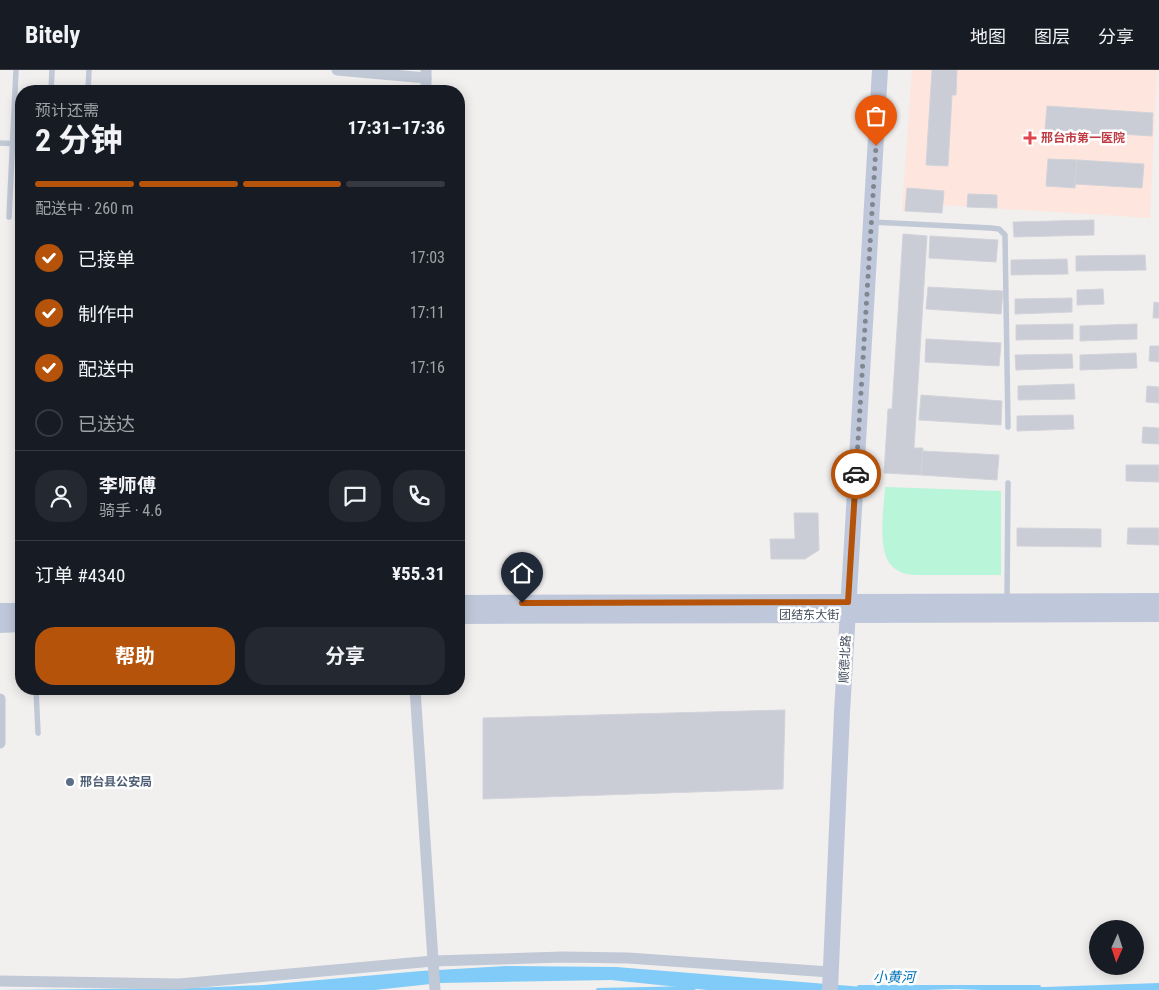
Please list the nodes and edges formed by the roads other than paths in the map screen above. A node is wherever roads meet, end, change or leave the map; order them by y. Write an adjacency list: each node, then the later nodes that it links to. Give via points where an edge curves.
1 (16, 70): 7 (lane)
2 (52, 70): 8 (lane)
3 (89, 70): 9 (lane)
4 (337, 70): 6 (street)
5 (880, 70): 14 (main road, 顺德北路)
6 (426, 74)
7 (15, 85)
8 (51, 85)
9 (88, 85)
10 (15, 95): 12 (lane)
11 (0, 143): 12 (lane)
12 (13, 144): 13 (lane)
13 (9, 217)
14 (871, 222): 15 (lane, via 991,228 999,229 1005,235); 20 (main road, 顺德北路)
15 (1008, 427)
16 (1008, 483): 17 (lane)
17 (1007, 601): 18 (main road, 团结东大街); 20 (main road, 团结东大街)
18 (1159, 601)
19 (465, 603): 20 (main road, 团结东大街)
20 (848, 608): 23 (main road, 团结东大街); 24 (main road, 团结东大街); 33 (main road, 顺德北路)
21 (0, 611): 22 (main road)
22 (15, 611)
23 (1159, 614)
24 (465, 616)
25 (0, 624): 26 (main road)
26 (15, 624)
27 (36, 695): 30 (lane)
28 (415, 695): 32 (street)
29 (0, 699): 31 (street)
30 (38, 734)
31 (0, 743)
32 (434, 961): 33 (street, via 596,957); 34 (street, via 179,984); 35 (street)
33 (830, 980)
34 (0, 981)
35 (435, 990)

